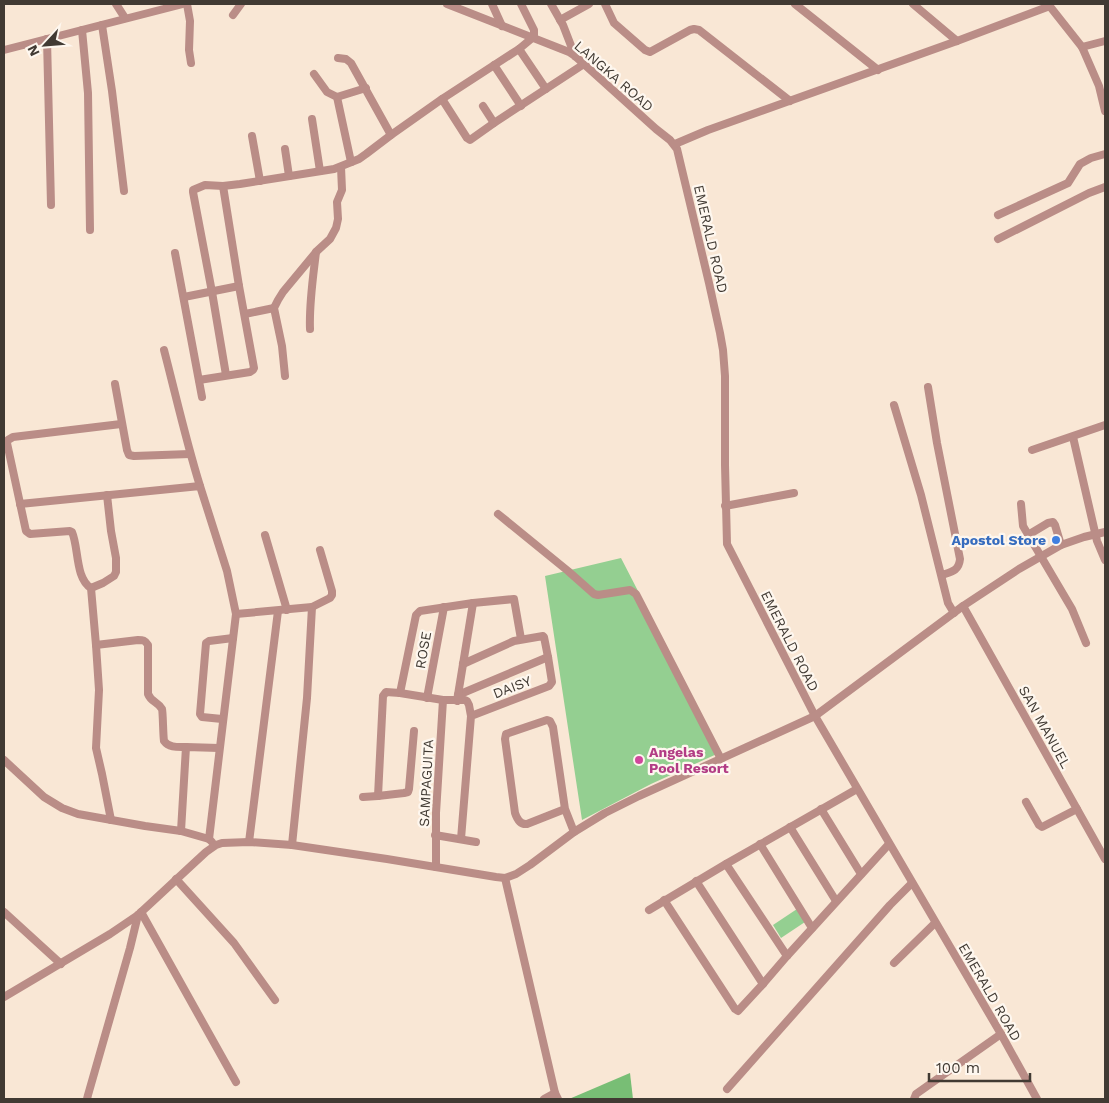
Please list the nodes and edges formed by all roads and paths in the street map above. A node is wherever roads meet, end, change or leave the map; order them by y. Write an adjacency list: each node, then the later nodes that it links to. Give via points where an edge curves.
1 (116, 4): 15 (street)
2 (185, 4): 15 (street); 29 (street, via 190,21)
3 (241, 4): 14 (street)
4 (447, 4): 13 (street, LANGKA ROAD)
5 (492, 4): 18 (street)
6 (521, 4): 20 (street, via 534,30)
7 (551, 4): 16 (street)
8 (589, 4): 16 (street)
9 (605, 4): 38 (street, via 614,23 644,50 650,52 690,30 699,30)
10 (795, 4): 32 (street)
11 (913, 4): 22 (street)
12 (1049, 5): 22 (street); 24 (street)
13 (465, 7): 18 (street, LANGKA ROAD)
14 (233, 15)
15 (125, 18): 17 (street)
16 (560, 20): 27 (street)
17 (102, 25): 19 (street); 56 (street)
18 (502, 26): 20 (street, LANGKA ROAD)
19 (82, 30): 21 (street); 59 (street, via 88,93)
20 (533, 37): 25 (street); 27 (street, LANGKA ROAD)
21 (47, 40): 26 (street); 57 (street)
22 (957, 41): 32 (street)
23 (1105, 41): 24 (street)
24 (1082, 47): 41 (street)
25 (519, 49): 31 (street); 35 (street)
26 (4, 50)
27 (575, 56): 30 (street, LANGKA ROAD)
28 (338, 58): 34 (street, via 349,61)
29 (191, 63)
30 (584, 64): 35 (street); 46 (street, LANGKA ROAD)
31 (494, 65): 37 (street); 40 (street)
32 (878, 70): 38 (street)
33 (314, 74): 36 (street, via 327,92)
34 (366, 88): 36 (street); 44 (street)
35 (546, 89): 40 (street)
36 (337, 97): 49 (street)
37 (442, 99): 43 (street, via 469,140); 44 (street)
38 (790, 101): 46 (street)
39 (483, 106): 43 (street)
40 (521, 106): 43 (street)
41 (1105, 111)
42 (312, 119): 51 (street)
43 (494, 123)
44 (391, 134): 49 (street)
45 (252, 136): 53 (street)
46 (675, 144): 88 (street, EMERALD ROAD, via 723,350)
47 (285, 149): 52 (street)
48 (1105, 154): 58 (street, via 1080,164 1068,182)
49 (351, 162): 50 (street)
50 (341, 167): 51 (street); 61 (street, via 338,224 330,239)
51 (320, 171): 52 (street)
52 (289, 176): 53 (street)
53 (260, 181): 54 (street)
54 (223, 186): 63 (street); 64 (street, via 205,185 193,192)
55 (1105, 187): 60 (street)
56 (124, 191)
57 (51, 204)
58 (998, 216)
59 (90, 230)
60 (998, 240)
61 (316, 251): 66 (street); 68 (street)
62 (175, 252): 65 (street)
63 (239, 286): 64 (street); 67 (street)
64 (212, 292): 65 (street); 70 (street)
65 (184, 297): 72 (street)
66 (274, 308): 67 (street); 71 (street)
67 (245, 314): 70 (street, via 254,370)
68 (310, 329)
69 (164, 350): 82 (street)
70 (226, 375): 72 (street)
71 (284, 376)
72 (199, 380): 75 (street)
73 (115, 384): 77 (street)
74 (928, 387): 98 (street, via 960,560 956,570)
75 (202, 397)
76 (894, 405): 98 (street)
77 (121, 424): 80 (street); 82 (street, via 127,450 134,456)
78 (1105, 425): 79 (street)
79 (1073, 437): 81 (street); 91 (street)
80 (5, 439): 86 (street)
81 (1032, 450)
82 (190, 454): 83 (street)
83 (200, 486): 85 (street); 107 (street, via 228,570)
84 (794, 493): 88 (street)
85 (107, 495): 86 (street); 99 (street, via 116,572)
86 (20, 504): 99 (street, via 28,533 72,532 81,575)
87 (1021, 504): 93 (street, via 1022,522)
88 (726, 506): 119 (street, EMERALD ROAD, via 728,549)
89 (498, 514): 124 (street, via 594,594 630,590 636,594)
90 (1105, 532): 91 (street)
91 (1095, 534): 94 (street); 97 (street)
92 (265, 535): 104 (street)
93 (1028, 535): 94 (street, via 1053,522); 96 (street)
94 (1061, 545): 96 (street)
95 (320, 550): 102 (street, via 332,595)
96 (1041, 556): 101 (street); 110 (street, via 1072,609)
97 (1105, 560)
98 (942, 575): 106 (street, via 948,603)
99 (91, 588): 111 (street)
100 (473, 603): 103 (street); 109 (street, via 514,599); 113 (street)
101 (963, 606): 106 (street); 132 (street, SAN MANUEL)
102 (312, 607): 104 (street); 145 (street, via 307,698)
103 (444, 607): 114 (street, via 416,614); 115 (street, ROSE)
104 (287, 610): 105 (street)
105 (278, 611): 107 (street); 140 (street)
106 (954, 613): 119 (street)
107 (236, 614): 108 (street)
108 (233, 638): 120 (street); 120 (street, via 206,643 200,716)
109 (520, 639): 112 (street, DAISY, via 544,636); 113 (street, DAISY)
110 (1086, 643)
111 (96, 645): 122 (street, via 146,642 148,694 163,711 164,741 171,747); 133 (street, via 99,690 96,748)
112 (548, 657): 116 (street); 118 (street, DAISY, via 552,682 549,686)
113 (463, 664): 116 (street)
114 (400, 693): 115 (street); 127 (street, via 386,692 383,696)
115 (427, 698): 117 (street)
116 (457, 698): 117 (street); 118 (street, via 467,701)
117 (443, 700): 137 (street, SAMPAGUITA)
118 (471, 716): 139 (street)
119 (815, 716): 124 (street); 126 (street, EMERALD ROAD)
120 (222, 719): 123 (street)
121 (414, 731): 127 (street, via 408,792)
122 (186, 747): 123 (street); 135 (street)
123 (219, 748): 138 (street)
124 (721, 758): 136 (street, via 614,808)
125 (4, 760): 133 (street, via 44,797 62,808)
126 (857, 788): 131 (street); 143 (street, EMERALD ROAD)
127 (378, 796): 128 (street)
128 (363, 798)
129 (1026, 802): 132 (street, via 1042,827)
130 (565, 809): 130 (street, via 550,721 506,734 515,813 519,821 527,824); 136 (street)
131 (821, 809): 134 (street); 149 (street)
132 (1077, 810): 146 (street, SAN MANUEL)
133 (111, 820): 135 (street)
134 (790, 827): 142 (street); 155 (street)
135 (180, 831): 138 (street)
136 (574, 832): 150 (street, via 530,865)
137 (435, 835): 139 (street); 148 (street, SAMPAGUITA)
138 (209, 839): 144 (street)
139 (461, 839): 141 (street)
140 (249, 842): 144 (street); 145 (street)
141 (476, 842)
142 (760, 844): 147 (street); 160 (street)
143 (889, 844): 149 (street); 153 (street, EMERALD ROAD)
144 (216, 845): 151 (street)
145 (292, 845): 148 (street)
146 (1105, 859)
147 (726, 864): 152 (street); 161 (street)
148 (436, 867): 150 (street)
149 (861, 874): 155 (street)
150 (505, 878): 170 (street)
151 (176, 879): 158 (street); 166 (street, via 234,943)
152 (696, 882): 154 (street); 164 (street)
153 (912, 883): 159 (street, EMERALD ROAD); 169 (street)
154 (664, 900): 156 (street); 164 (street, via 736,1010)
155 (836, 901): 160 (street)
156 (649, 910)
157 (4, 912): 163 (street)
158 (139, 914): 163 (street); 168 (street); 171 (street)
159 (935, 923): 162 (street); 167 (street, EMERALD ROAD)
160 (812, 928): 161 (street)
161 (786, 956): 164 (street)
162 (894, 963)
163 (61, 964): 165 (street)
164 (763, 984)
165 (4, 997)
166 (275, 1000)
167 (1001, 1034): 173 (street, via 916,1094); 174 (street, EMERALD ROAD)
168 (236, 1082)
169 (727, 1089)
170 (556, 1096): 172 (street)
171 (88, 1099)
172 (544, 1099)
173 (914, 1099)
174 (1037, 1099)

